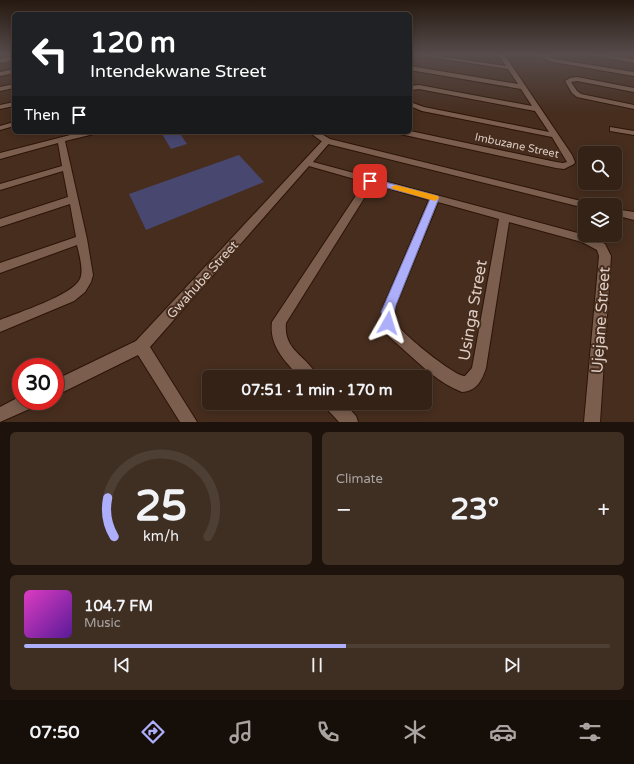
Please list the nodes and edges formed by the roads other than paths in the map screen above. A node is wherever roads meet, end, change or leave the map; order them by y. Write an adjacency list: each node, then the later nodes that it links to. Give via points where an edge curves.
1 (444, 74): 4 (street)
2 (514, 74): 4 (street, Imbuzane Street)
3 (12, 86): 6 (street)
4 (522, 87): 12 (street, Imbuzane Street)
5 (412, 88): 12 (street)
6 (0, 89)
7 (634, 90): 11 (street, via 577,79 568,81 574,92 580,96)
8 (12, 104): 10 (street)
9 (412, 105): 20 (street)
10 (0, 107)
11 (634, 107)
12 (536, 108): 20 (street, Imbuzane Street)
13 (12, 125): 14 (street)
14 (0, 128)
15 (614, 129): 16 (street)
16 (634, 133)
17 (84, 134): 21 (street)
18 (316, 134): 22 (street)
19 (412, 134): 20 (street, Imbuzane Street, via 567,166 571,162 570,159)
20 (554, 136)
21 (61, 140): 23 (street); 25 (street)
22 (327, 141): 24 (street, Gwahube Street); 30 (street)
23 (0, 156)
24 (307, 163): 26 (street); 38 (street, Gwahube Street)
25 (67, 167): 27 (street); 29 (street)
26 (370, 181): 28 (street); 39 (street, via 279,322 277,334 281,345)
27 (0, 187)
28 (435, 198): 33 (street); 33 (street, Usinga Street, via 390,305 387,318 394,332 447,376 462,384 473,380 479,368)
29 (73, 199): 34 (street); 35 (street)
30 (578, 203)
31 (622, 213): 32 (street)
32 (634, 216)
33 (505, 217): 46 (street, Ujejane Street, via 594,242 604,251)
34 (0, 222)
35 (82, 239): 36 (street); 37 (street, via 87,275 81,288 70,297)
36 (0, 268)
37 (0, 326)
38 (141, 346): 40 (street, Gwahube Street); 44 (street)
39 (304, 370)
40 (64, 384)
41 (12, 409): 43 (street)
42 (339, 410): 45 (street)
43 (0, 415)
44 (189, 422)
45 (350, 422)
46 (592, 422)

